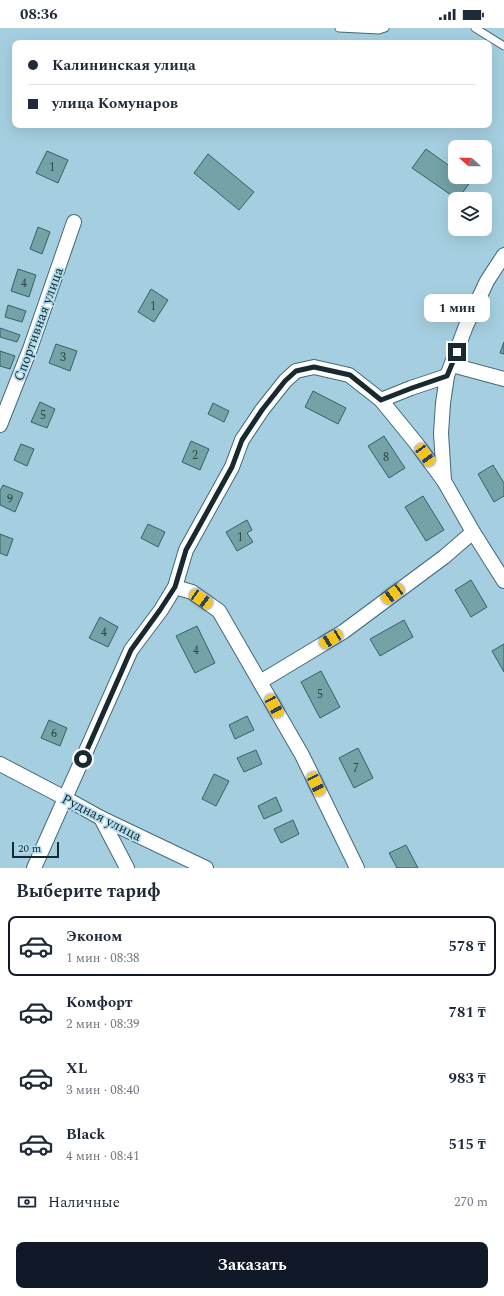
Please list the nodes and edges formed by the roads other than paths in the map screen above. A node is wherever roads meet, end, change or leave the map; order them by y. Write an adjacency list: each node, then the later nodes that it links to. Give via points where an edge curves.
1 (339, 28): 2 (lane)
2 (385, 28)
3 (474, 28): 4 (lane)
4 (504, 46)
5 (74, 222): 10 (street, Спортивная улица, via 30,349)
6 (504, 255): 7 (street, via 484,287 466,326)
7 (450, 371): 8 (street); 9 (street); 11 (street, via 440,433)
8 (504, 379)
9 (381, 400): 11 (street); 14 (street, via 350,375 314,367 296,371 262,410 242,440 232,467 186,550)
10 (0, 425)
11 (444, 481): 12 (street)
12 (473, 532): 13 (street); 15 (street, via 444,557 343,632)
13 (504, 581)
14 (175, 587): 15 (street, via 192,592 219,611); 17 (street, via 131,650)
15 (260, 682): 22 (street, via 302,755)
16 (0, 764): 17 (street, Рудная улица)
17 (66, 798): 18 (street, Рудная улица); 19 (street)
18 (101, 818): 20 (street); 21 (street, Рудная улица)
19 (34, 868)
20 (126, 868)
21 (206, 868)
22 (357, 868)

